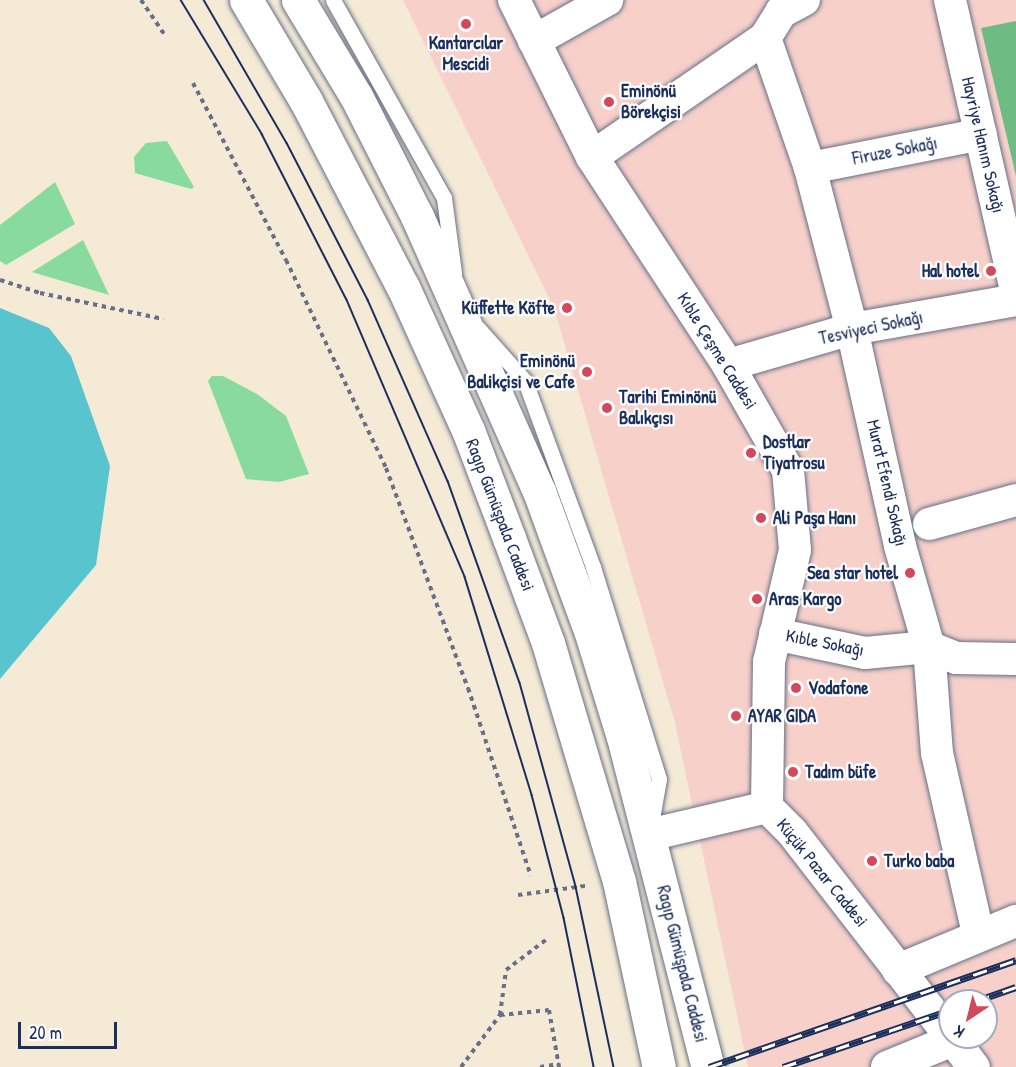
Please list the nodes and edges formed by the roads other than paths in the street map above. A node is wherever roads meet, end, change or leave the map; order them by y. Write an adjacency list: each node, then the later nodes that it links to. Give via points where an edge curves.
1 (246, 0): 31 (main road, Ragıp Gümüşpala Caddesi, via 317,122 403,287 468,430 548,643 619,881)
2 (298, 0): 15 (main road, Ragıp Gümüşpala Caddesi, via 356,96)
3 (333, 0): 15 (lane, via 444,198)
4 (514, 0): 9 (street, Kıble Çeşme Caddesi)
5 (607, 0): 9 (street)
6 (950, 0): 10 (street, Hayriye Hanım Sokağı)
7 (788, 4): 8 (street)
8 (765, 38): 11 (street); 12 (street, Murat Efendi Sokağı)
9 (534, 41): 11 (street, Kıble Çeşme Caddesi)
10 (981, 134): 12 (street, Firuze Sokağı); 13 (street, Hayriye Hanım Sokağı)
11 (592, 157): 17 (street, Kıble Çeşme Caddesi)
12 (810, 168): 16 (street, Murat Efendi Sokağı)
13 (1016, 290)
14 (1016, 300): 16 (street, Tesviyeci Sokağı)
15 (456, 304): 24 (main road, Ragıp Gümüşpala Caddesi, via 539,491 586,619)
16 (852, 329): 17 (street, Tesviyeci Sokağı); 21 (street, Murat Efendi Sokağı, via 900,546)
17 (728, 366): 20 (street, Kıble Çeşme Caddesi, via 788,470 795,550)
18 (1016, 500): 19 (street)
19 (929, 524)
20 (776, 634): 21 (street, Kıble Sokağı, via 865,653); 23 (street, Kıble Çeşme Caddesi, via 769,663)
21 (929, 647): 22 (street, Kıble Sokağı, via 956,658); 26 (street, Murat Efendi Sokağı, via 937,753)
22 (1016, 659)
23 (767, 807): 24 (street, Küçük Pazar Caddesi); 27 (street, Küçük Pazar Caddesi, via 792,832)
24 (649, 835): 32 (main road, Ragıp Gümüşpala Caddesi)
25 (1016, 921): 26 (street)
26 (978, 934): 27 (street)
27 (898, 970): 28 (street, Küçük Pazar Caddesi)
28 (938, 1021)
29 (938, 1044): 33 (street)
30 (960, 1049): 34 (street, Küçük Pazar Caddesi)
31 (659, 1067)
32 (708, 1067)
33 (886, 1067)
34 (974, 1067)

